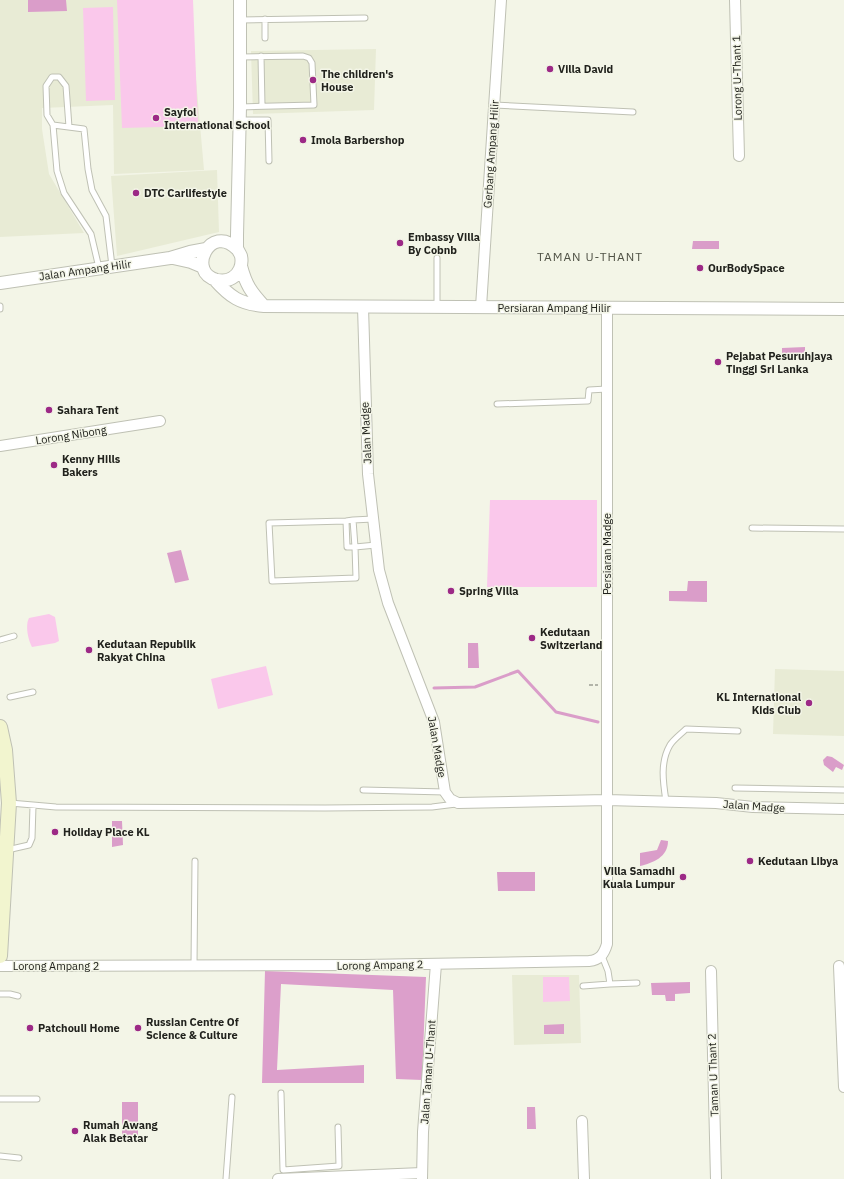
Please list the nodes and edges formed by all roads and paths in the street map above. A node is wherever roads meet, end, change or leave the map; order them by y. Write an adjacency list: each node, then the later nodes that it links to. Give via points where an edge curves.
1 (240, 0): 6 (street)
2 (501, 0): 11 (street, Gerbang Ampang Hilir)
3 (735, 0): 17 (street, Lorong U-Thant 1)
4 (365, 18): 5 (lane)
5 (265, 19): 6 (lane); 7 (lane)
6 (239, 20): 9 (street)
7 (265, 38)
8 (261, 56): 9 (lane); 10 (lane); 10 (lane, via 309,58 312,63 314,105)
9 (240, 57): 12 (street)
10 (262, 106): 12 (lane)
11 (494, 106): 13 (lane); 32 (street, Gerbang Ampang Hilir)
12 (240, 107): 14 (street)
13 (633, 112)
14 (240, 120): 18 (lane, via 268,120); 19 (street, via 238,226)
15 (53, 125): 16 (lane); 16 (lane, via 47,115 46,86 52,77 58,77 66,86); 26 (lane, via 57,171 64,193 91,234)
16 (68, 127): 23 (lane, via 84,129 92,190 106,216)
17 (739, 156)
18 (268, 161)
19 (232, 246): 20 (street, via 222,241); 24 (street, via 240,254)
20 (206, 249): 21 (street, Jalan Ampang Hilir); 25 (street)
21 (170, 258): 23 (street, Jalan Ampang Hilir); 25 (street, Jalan Ampang Hilir, via 182,259)
22 (437, 258): 31 (lane)
23 (112, 266): 26 (street, Jalan Ampang Hilir)
24 (241, 266): 27 (street, via 231,279); 29 (street, via 248,288)
25 (203, 267): 27 (street)
26 (99, 268): 28 (street, Jalan Ampang Hilir)
27 (214, 279): 29 (street, Persiaran Ampang Hilir, via 232,297 241,302)
28 (0, 283)
29 (264, 306): 30 (street, Persiaran Ampang Hilir)
30 (362, 307): 31 (street, Persiaran Ampang Hilir); 39 (street, Jalan Madge, via 368,474)
31 (437, 307): 32 (street, Persiaran Ampang Hilir)
32 (481, 307): 33 (street, Persiaran Ampang Hilir)
33 (607, 308): 34 (street, Persiaran Ampang Hilir); 35 (street, Persiaran Madge)
34 (844, 309)
35 (607, 389): 36 (lane, via 589,390 588,401); 56 (street, Persiaran Madge)
36 (496, 404)
37 (160, 421): 38 (street, Lorong Nibong)
38 (0, 446)
39 (373, 519): 41 (lane); 44 (street, Jalan Madge)
40 (346, 520): 41 (lane); 45 (lane, via 347,547); 45 (lane, via 269,523 272,581 356,578)
41 (354, 520): 45 (lane)
42 (752, 528): 43 (lane)
43 (844, 530)
44 (376, 545): 45 (lane); 55 (street, Jalan Madge, via 379,570 388,603 434,722)
45 (355, 547)
46 (14, 636): 47 (lane)
47 (0, 640)
48 (33, 692): 49 (lane)
49 (10, 697)
50 (0, 728): 58 (main road, via 6,758)
51 (738, 731): 57 (lane, via 686,729 671,744 664,761)
52 (735, 788): 54 (lane)
53 (363, 790): 55 (lane)
54 (844, 790)
55 (445, 792): 59 (street, Jalan Madge, via 450,800)
56 (607, 800): 57 (street, Jalan Madge); 59 (street, Jalan Madge); 65 (street, via 607,944)
57 (666, 801): 61 (street, Jalan Madge, via 753,807)
58 (9, 803): 60 (lane); 62 (main road)
59 (458, 803): 60 (lane, via 432,807 325,808)
60 (33, 806): 62 (lane, via 32,838 29,845)
61 (844, 809)
62 (6, 850): 64 (main road)
63 (195, 861): 68 (lane)
64 (0, 956)
65 (602, 956): 66 (street, Lorong Ampang 2, via 596,961 589,962); 72 (lane)
66 (436, 964): 68 (street, Lorong Ampang 2); 86 (street, Jalan Taman U-Thant)
67 (0, 966): 68 (street, Lorong Ampang 2)
68 (194, 966)
69 (839, 966): 76 (street)
70 (711, 971): 90 (street, Taman U Thant 2)
71 (638, 983): 72 (lane)
72 (610, 984): 73 (lane)
73 (583, 986)
74 (0, 994): 75 (lane)
75 (18, 996)
76 (844, 1087)
77 (281, 1093): 85 (lane)
78 (232, 1097): 88 (lane)
79 (0, 1099): 80 (lane)
80 (37, 1099)
81 (582, 1121): 89 (street)
82 (338, 1127): 85 (lane, via 339,1166)
83 (0, 1156): 84 (lane)
84 (19, 1158)
85 (281, 1176): 87 (street)
86 (422, 1176): 87 (street)
87 (337, 1178)
88 (226, 1179)
89 (584, 1179)
90 (716, 1179)

